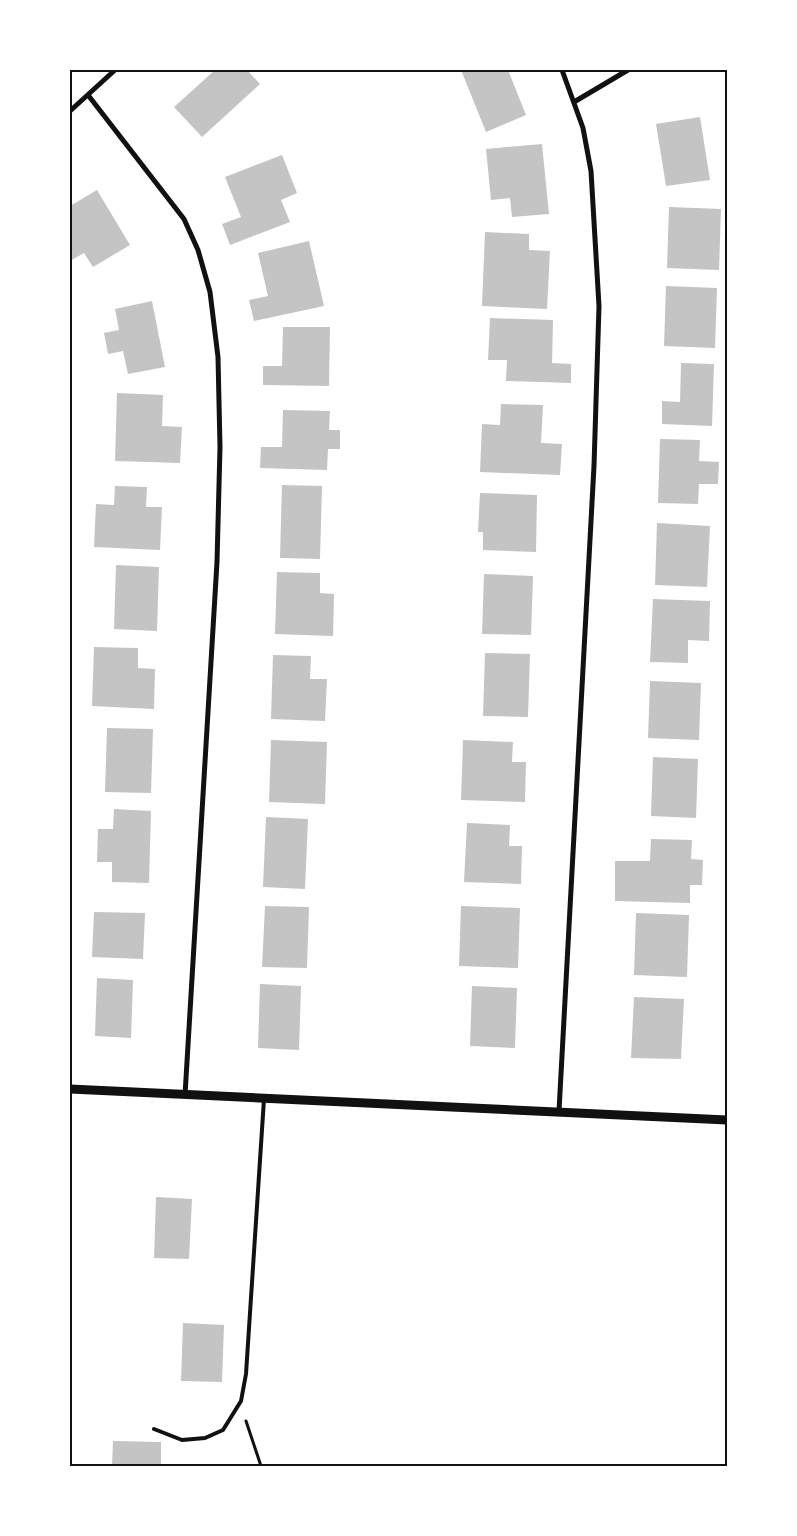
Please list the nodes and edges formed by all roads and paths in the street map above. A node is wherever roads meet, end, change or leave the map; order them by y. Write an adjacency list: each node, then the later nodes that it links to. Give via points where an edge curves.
1 (115, 70): 4 (street)
2 (562, 70): 5 (street)
3 (628, 70): 5 (street)
4 (88, 95): 6 (street); 8 (street, via 184,219 198,250 210,292 218,357 217,562)
5 (574, 102): 10 (street, via 583,128 591,171 598,306 594,466)
6 (70, 111)
7 (70, 1089): 8 (street)
8 (185, 1095): 9 (street)
9 (264, 1098): 10 (street); 12 (lane, via 246,1374)
10 (559, 1111): 11 (street)
11 (727, 1120)
12 (241, 1401): 13 (lane, via 223,1430 205,1438 182,1440); 14 (path)
13 (154, 1429)
14 (262, 1466)

